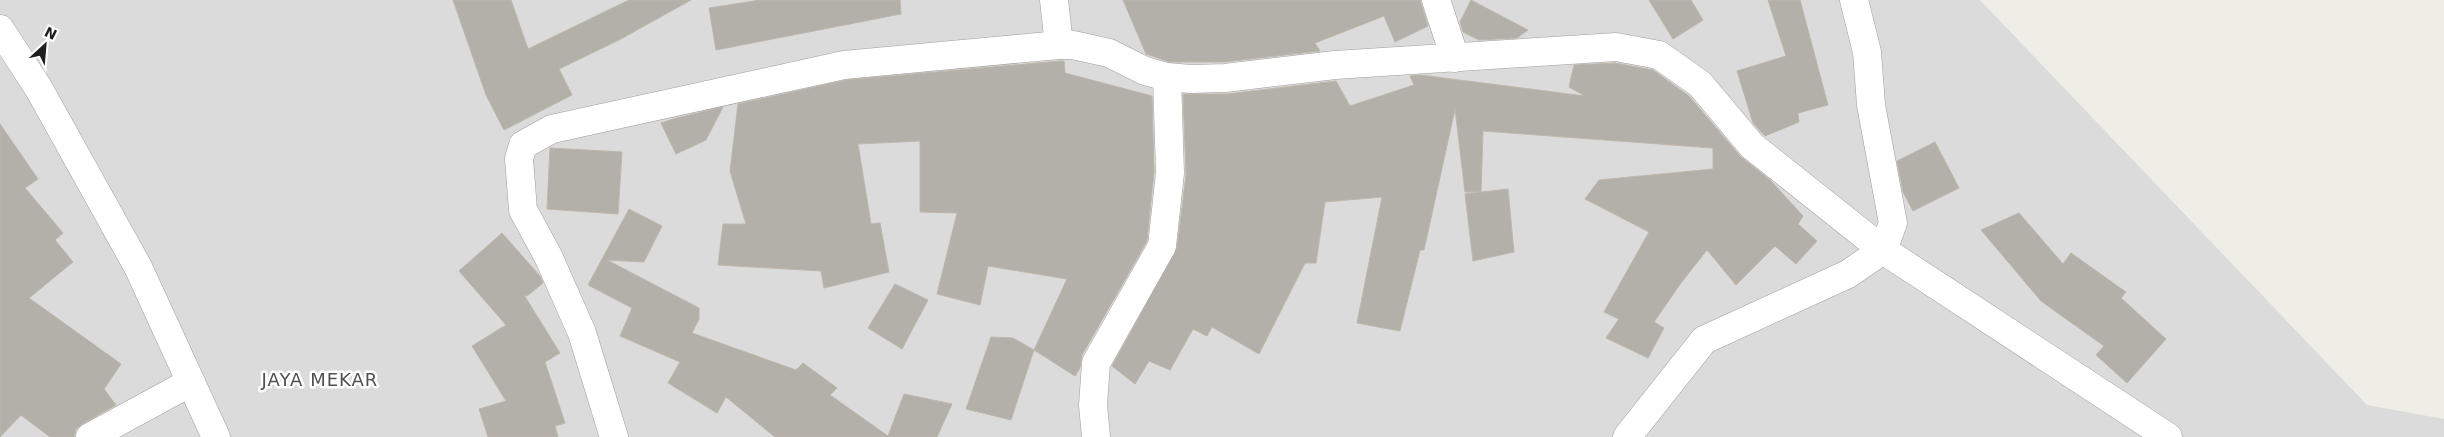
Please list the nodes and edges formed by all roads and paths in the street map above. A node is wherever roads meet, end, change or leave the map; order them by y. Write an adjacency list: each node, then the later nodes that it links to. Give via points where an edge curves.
1 (1054, 0): 5 (street)
2 (1436, 0): 6 (street)
3 (1854, 0): 8 (street, via 1867,52 1871,105 1893,223)
4 (0, 29): 9 (street, via 138,267)
5 (1059, 45): 7 (street, via 1109,53 1145,71); 12 (street, via 844,65 560,127 523,145 519,159 524,210 582,333)
6 (1454, 58): 7 (street, via 1224,78); 8 (street, via 1616,47 1659,55 1700,84 1752,146)
7 (1167, 77): 13 (street, via 1170,173 1162,246 1096,363 1093,405)
8 (1883, 250): 14 (street, via 1848,274 1704,340); 15 (street)
9 (191, 382): 10 (street); 11 (street)
10 (90, 437)
11 (216, 437)
12 (614, 437)
13 (1096, 437)
14 (1627, 437)
15 (2168, 437)

